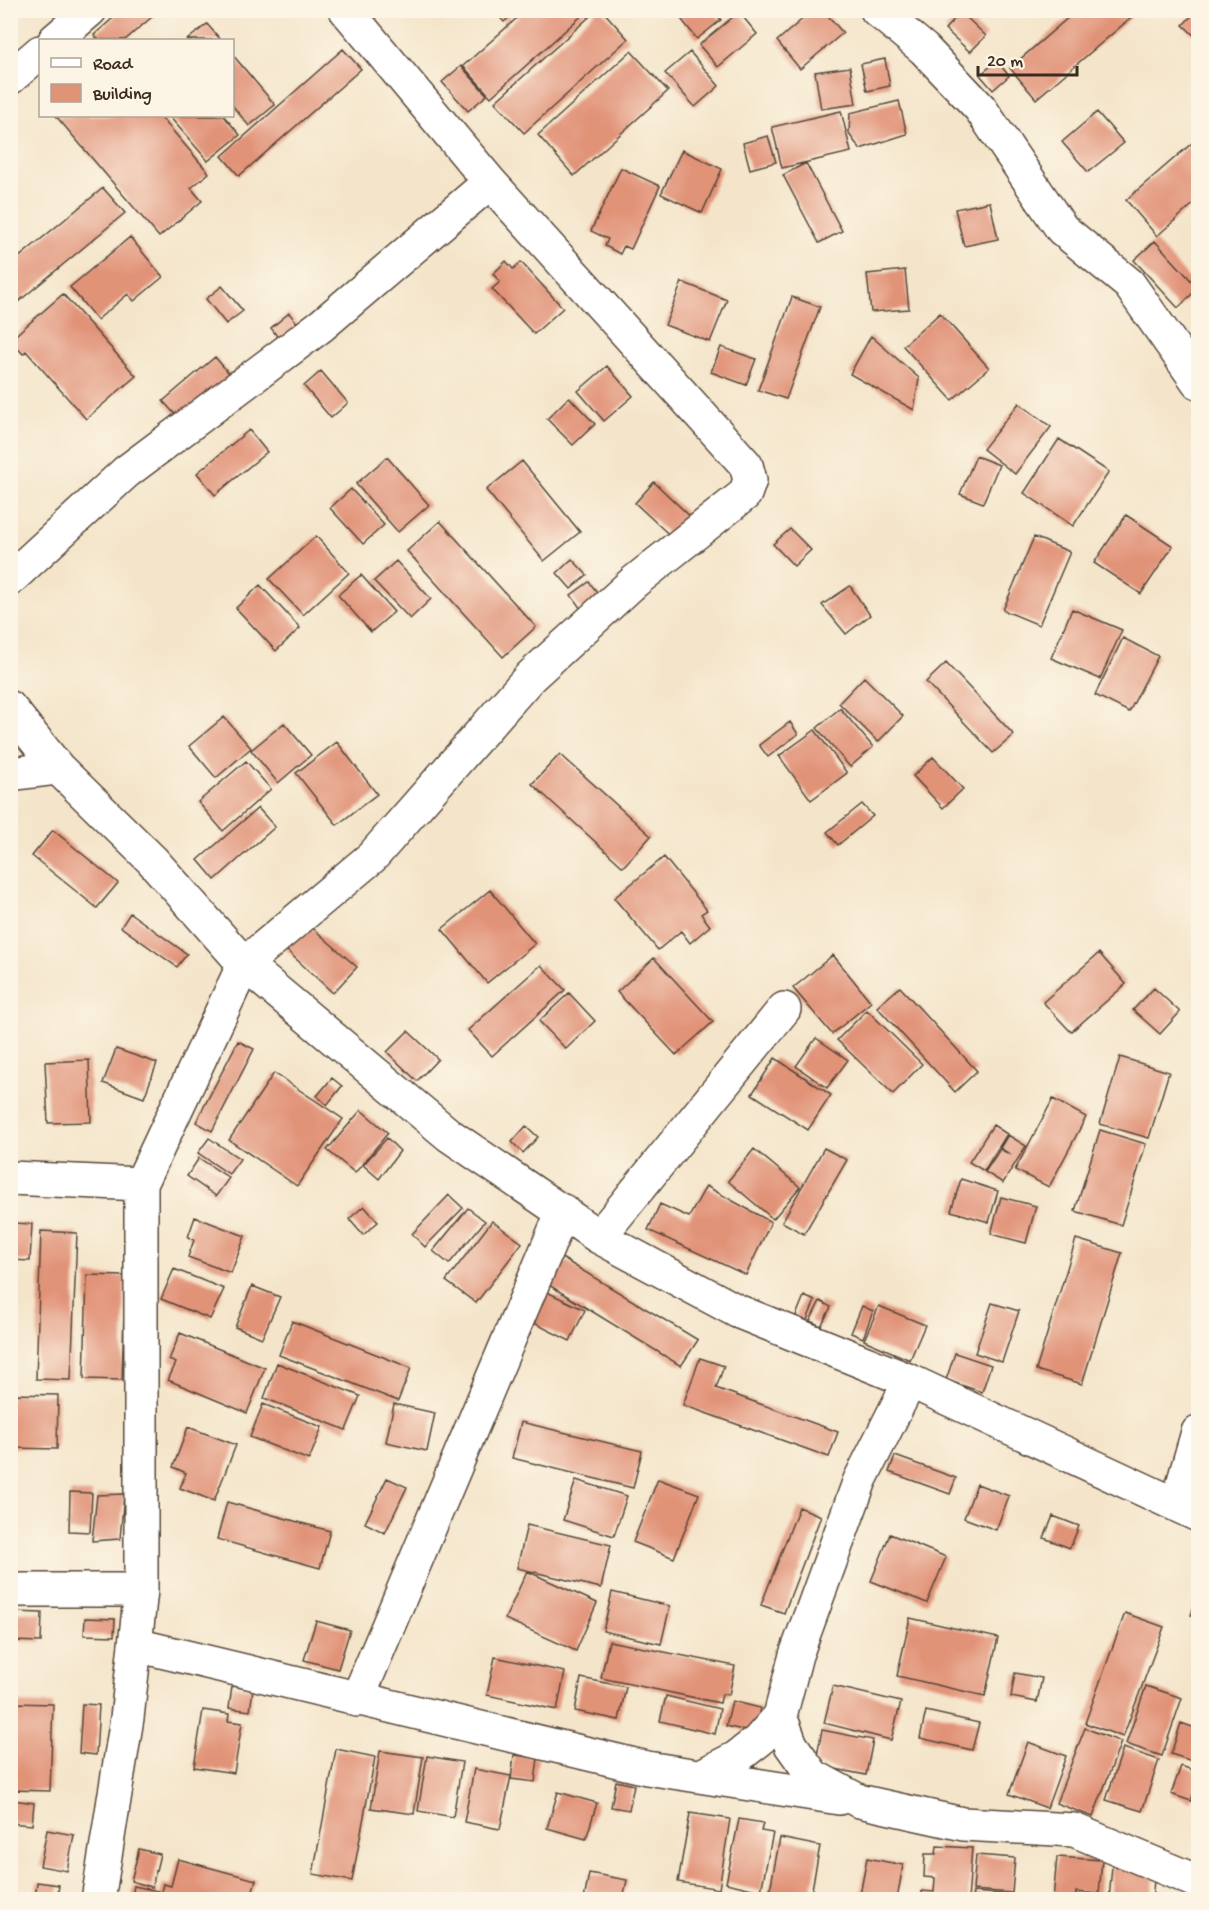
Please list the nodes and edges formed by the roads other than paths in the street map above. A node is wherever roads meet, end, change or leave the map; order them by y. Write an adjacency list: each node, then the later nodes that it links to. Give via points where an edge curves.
1 (90, 10): 4 (street)
2 (345, 10): 7 (street)
3 (877, 10): 8 (street, via 924,49 980,108 1062,229 1129,284)
4 (56, 39)
5 (39, 53): 6 (street)
6 (10, 78)
7 (490, 182): 9 (street, via 322,325 126,472); 13 (street, via 746,465 750,480 745,494 634,582 530,677 372,856)
8 (1198, 382)
9 (10, 579)
10 (10, 708): 11 (street)
11 (58, 768): 12 (street); 13 (street, via 152,860)
12 (10, 774)
13 (244, 964): 16 (street); 17 (street, via 449,1134)
14 (784, 1009): 18 (street)
15 (10, 1178): 16 (street)
16 (141, 1184): 23 (street)
17 (563, 1211): 18 (street); 25 (street)
18 (599, 1237): 19 (street, via 737,1311)
19 (910, 1381): 21 (street); 26 (street, via 860,1480 796,1655)
20 (1198, 1432): 21 (street)
21 (1188, 1510)
22 (10, 1590): 23 (street)
23 (141, 1590): 24 (street)
24 (136, 1645): 25 (street); 30 (street)
25 (357, 1700): 27 (street, via 647,1768)
26 (780, 1716): 27 (street, via 736,1758); 28 (street, via 791,1745 813,1776)
27 (701, 1776): 28 (street)
28 (859, 1801): 29 (street, via 963,1824 1074,1830)
29 (1198, 1882)
30 (98, 1899)

